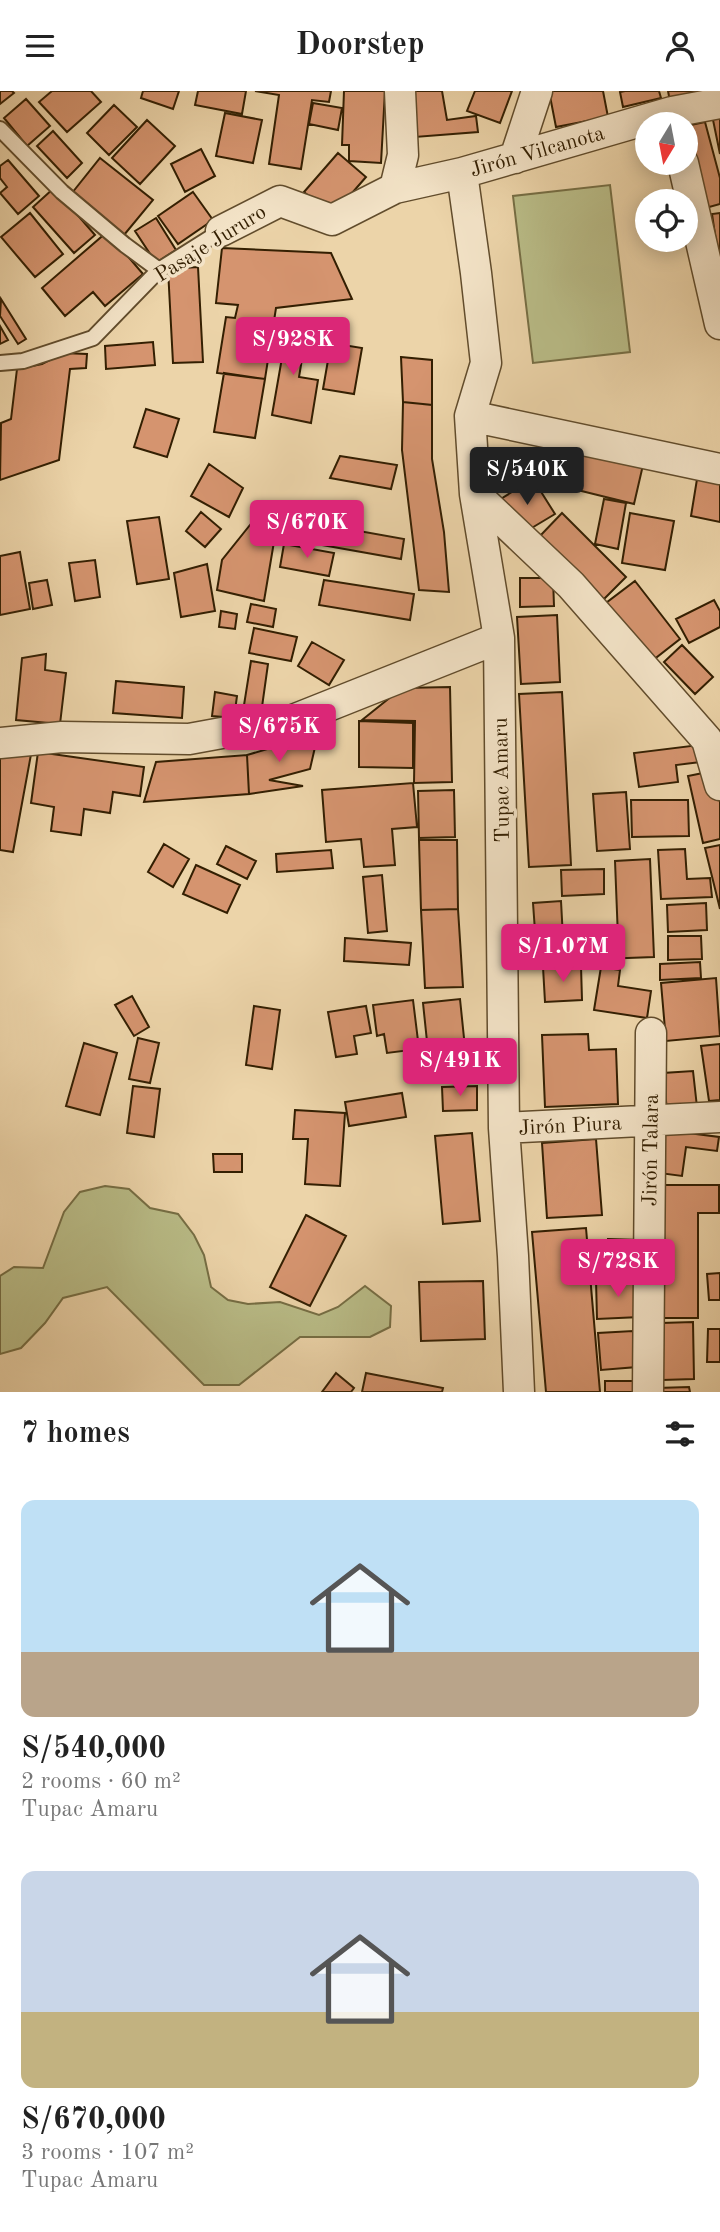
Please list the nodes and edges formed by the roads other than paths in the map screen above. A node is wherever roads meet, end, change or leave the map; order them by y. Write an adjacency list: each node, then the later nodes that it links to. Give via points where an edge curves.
1 (400, 91): 10 (street, via 403,155)
2 (537, 91): 7 (street)
3 (720, 103): 4 (street, Jirón Vilcanota)
4 (692, 112)
5 (635, 128): 7 (street, Jirón Vilcanota)
6 (0, 129): 12 (lane, via 62,192)
7 (515, 158): 8 (street, Jirón Vilcanota)
8 (462, 173): 10 (street, Jirón Vilcanota); 15 (street, Tupac Amaru, via 486,363)
9 (686, 175): 13 (street)
10 (395, 188): 11 (street, Pasaje Jururo, via 332,220 280,201)
11 (221, 232): 12 (lane, Pasaje Jururo)
12 (159, 270): 14 (lane, Pasaje Jururo, via 93,338 23,361)
13 (720, 324)
14 (0, 363)
15 (470, 416): 16 (street); 17 (street, Tupac Amaru)
16 (720, 469)
17 (475, 495): 18 (street, Tupac Amaru); 20 (street, via 570,585 707,740)
18 (499, 638): 19 (street, via 293,720 188,739 62,737); 24 (street, Tupac Amaru)
19 (0, 743)
20 (720, 785)
21 (651, 1033): 23 (street, Jirón Talara)
22 (720, 1117): 23 (street, Jirón Piura)
23 (650, 1121): 24 (street, Jirón Piura); 26 (street, Jirón Talara)
24 (504, 1128): 25 (street, Tupac Amaru)
25 (519, 1392)
26 (648, 1392)

